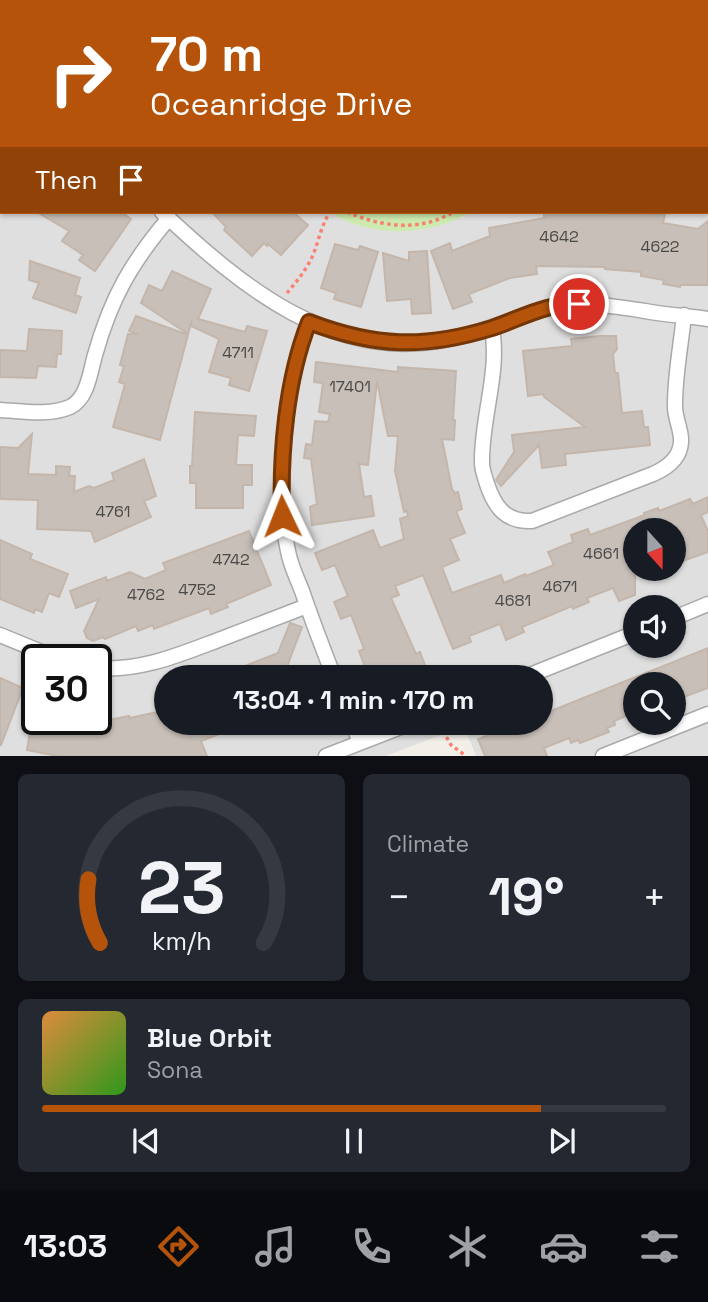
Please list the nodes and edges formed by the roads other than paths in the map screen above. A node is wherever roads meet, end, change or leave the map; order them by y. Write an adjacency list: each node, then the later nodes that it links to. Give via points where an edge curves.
1 (165, 215): 4 (street, via 255,292); 6 (street, via 135,260 105,321 82,395 72,406 55,411)
2 (684, 315): 3 (street); 5 (street, via 579,304 549,307); 5 (street, via 674,408 681,443 676,457 653,474 519,522 496,505 482,465 494,357)
3 (708, 318)
4 (309, 322): 5 (street, via 368,341 410,344); 8 (street, via 299,347 281,477 288,553)
5 (492, 328)
6 (0, 410)
7 (708, 604): 9 (street)
8 (307, 606): 13 (street); 15 (street, via 173,657)
9 (686, 613)
10 (0, 635): 12 (street)
11 (623, 638): 14 (street)
12 (22, 644)
13 (329, 665)
14 (553, 666)
15 (112, 669)
16 (708, 714): 21 (street)
17 (357, 735): 19 (street)
18 (379, 735): 19 (street)
19 (360, 742): 20 (street)
20 (326, 756)
21 (603, 756)

